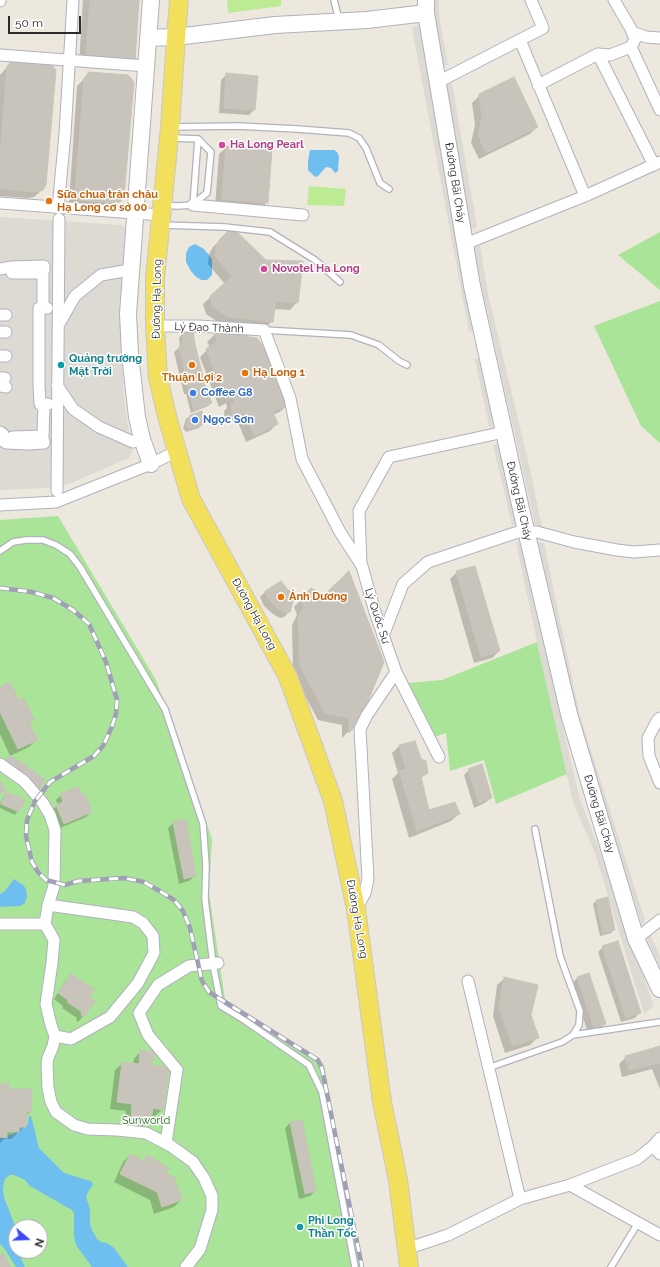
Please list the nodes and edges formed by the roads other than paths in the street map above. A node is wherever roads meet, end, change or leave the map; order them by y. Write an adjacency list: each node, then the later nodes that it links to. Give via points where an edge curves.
1 (73, 0): 17 (street)
2 (151, 0): 11 (main road)
3 (179, 0): 10 (main road, Đường Hạ Long)
4 (334, 0): 8 (lane)
5 (531, 0): 13 (street, via 543,28)
6 (614, 0): 9 (street)
7 (426, 6): 8 (main road); 19 (main road, Đường Bãi Cháy)
8 (340, 22): 10 (main road, via 275,25)
9 (632, 32): 12 (street); 14 (street, via 635,39)
10 (176, 36): 11 (main road); 22 (main road, Đường Hạ Long)
11 (148, 38): 18 (main road)
12 (660, 38)
13 (520, 40): 19 (street); 20 (street)
14 (631, 47): 15 (street, via 610,55); 21 (street)
15 (598, 54): 20 (street); 24 (street)
16 (0, 55): 17 (street)
17 (69, 60): 18 (street); 29 (street)
18 (146, 66): 30 (main road)
19 (438, 82): 33 (main road, Đường Bãi Cháy)
20 (538, 85): 26 (street)
21 (660, 110)
22 (169, 132): 23 (lane); 25 (lane, via 237,126 349,134 359,138 366,148 380,183); 31 (main road, Đường Hạ Long)
23 (198, 138): 28 (lane); 28 (lane, via 211,152 207,193)
24 (657, 163): 26 (street)
25 (389, 189)
26 (585, 196): 33 (street)
27 (0, 204): 29 (street)
28 (193, 205): 31 (lane, via 178,206); 32 (street)
29 (59, 213): 30 (street); 38 (street)
30 (135, 214): 31 (street); 54 (main road, via 128,314 130,354 137,417)
31 (161, 215): 36 (lane, via 270,232 315,260); 40 (main road, Đường Hạ Long)
32 (303, 215)
33 (465, 244): 50 (main road, Đường Bãi Cháy)
34 (0, 269): 37 (street, via 44,266 44,270 12,270 12,273 43,273)
35 (124, 271): 39 (street, via 101,275 75,296)
36 (340, 282)
37 (43, 308): 38 (street); 42 (street, via 39,308)
38 (58, 308): 39 (street)
39 (58, 326): 43 (street)
40 (155, 326): 41 (street, Lý Đạo Thành); 53 (main road, Đường Hạ Long, via 158,378)
41 (264, 330): 44 (lane, via 350,335 379,346); 60 (street, Lý Quốc Sư, via 290,398 302,459 340,532)
42 (39, 340): 43 (street); 46 (street)
43 (58, 340): 45 (street)
44 (407, 365)
45 (58, 366): 46 (street); 47 (street)
46 (39, 367): 49 (street, via 40,404)
47 (57, 385): 48 (street); 52 (street, via 74,409 99,427)
48 (57, 402): 49 (street); 55 (street)
49 (44, 404): 51 (street, via 43,436 12,437 12,440 44,440 44,443 9,444)
50 (504, 432): 57 (main road, Đường Bãi Cháy); 60 (street, via 389,457 359,511)
51 (1, 439)
52 (133, 442)
53 (177, 452): 54 (street); 69 (main road, Đường Hạ Long, via 191,499 288,677 333,801)
54 (151, 464): 56 (street, via 56,502)
55 (56, 491)
56 (0, 505)
57 (526, 532): 58 (street, via 537,532 616,550); 61 (street, via 518,532 428,562 403,584); 73 (main road, Đường Bãi Cháy, via 569,714)
58 (660, 550)
59 (0, 551): 74 (lane, via 13,542 43,540 70,554 165,709 203,824 205,899)
60 (362, 566): 61 (street, Lý Quốc Sư)
61 (383, 636): 62 (street, Lý Quốc Sư)
62 (396, 672): 64 (street, Lý Quốc Sư); 69 (street, via 360,729 368,879 365,893)
63 (660, 718): 66 (street, via 648,738 649,756)
64 (439, 757)
65 (0, 764): 68 (street, via 24,781 50,815 55,830 55,853 54,886)
66 (660, 783)
67 (535, 829): 78 (lane, via 560,956 580,1011 579,1025)
68 (48, 904): 72 (street); 79 (street, via 133,917 143,923 153,936 154,953 138,983 110,1017 71,1039)
69 (356, 909): 86 (main road, Đường Hạ Long, via 382,1102 398,1180)
70 (660, 920): 73 (street)
71 (0, 924): 72 (street)
72 (45, 924): 79 (street, via 54,940 46,1004)
73 (636, 939): 76 (main road, Đường Bãi Cháy)
74 (216, 963): 81 (street, via 189,966 158,985 139,1013 148,1036 177,1070); 90 (lane, via 221,1006 309,1065 322,1092)
75 (468, 981): 80 (street)
76 (660, 989)
77 (660, 1022): 78 (lane)
78 (573, 1035): 80 (lane, via 562,1042)
79 (55, 1036): 81 (street, via 47,1064 48,1088 56,1112 74,1125 88,1129 146,1133)
80 (488, 1068): 84 (street)
81 (166, 1143): 89 (street, via 193,1162 212,1196 212,1210 200,1249)
82 (658, 1146): 83 (street, via 637,1159)
83 (570, 1186): 84 (street); 85 (street)
84 (520, 1199): 88 (street, via 448,1235)
85 (638, 1223): 87 (street); 93 (lane)
86 (404, 1227): 88 (main road, Đường Hạ Long); 91 (main road, Đường Hạ Long)
87 (660, 1236)
88 (416, 1246): 92 (main road, Đường Hạ Long)
89 (186, 1267)
90 (355, 1267)
91 (410, 1267)
92 (419, 1267)
93 (611, 1267)

